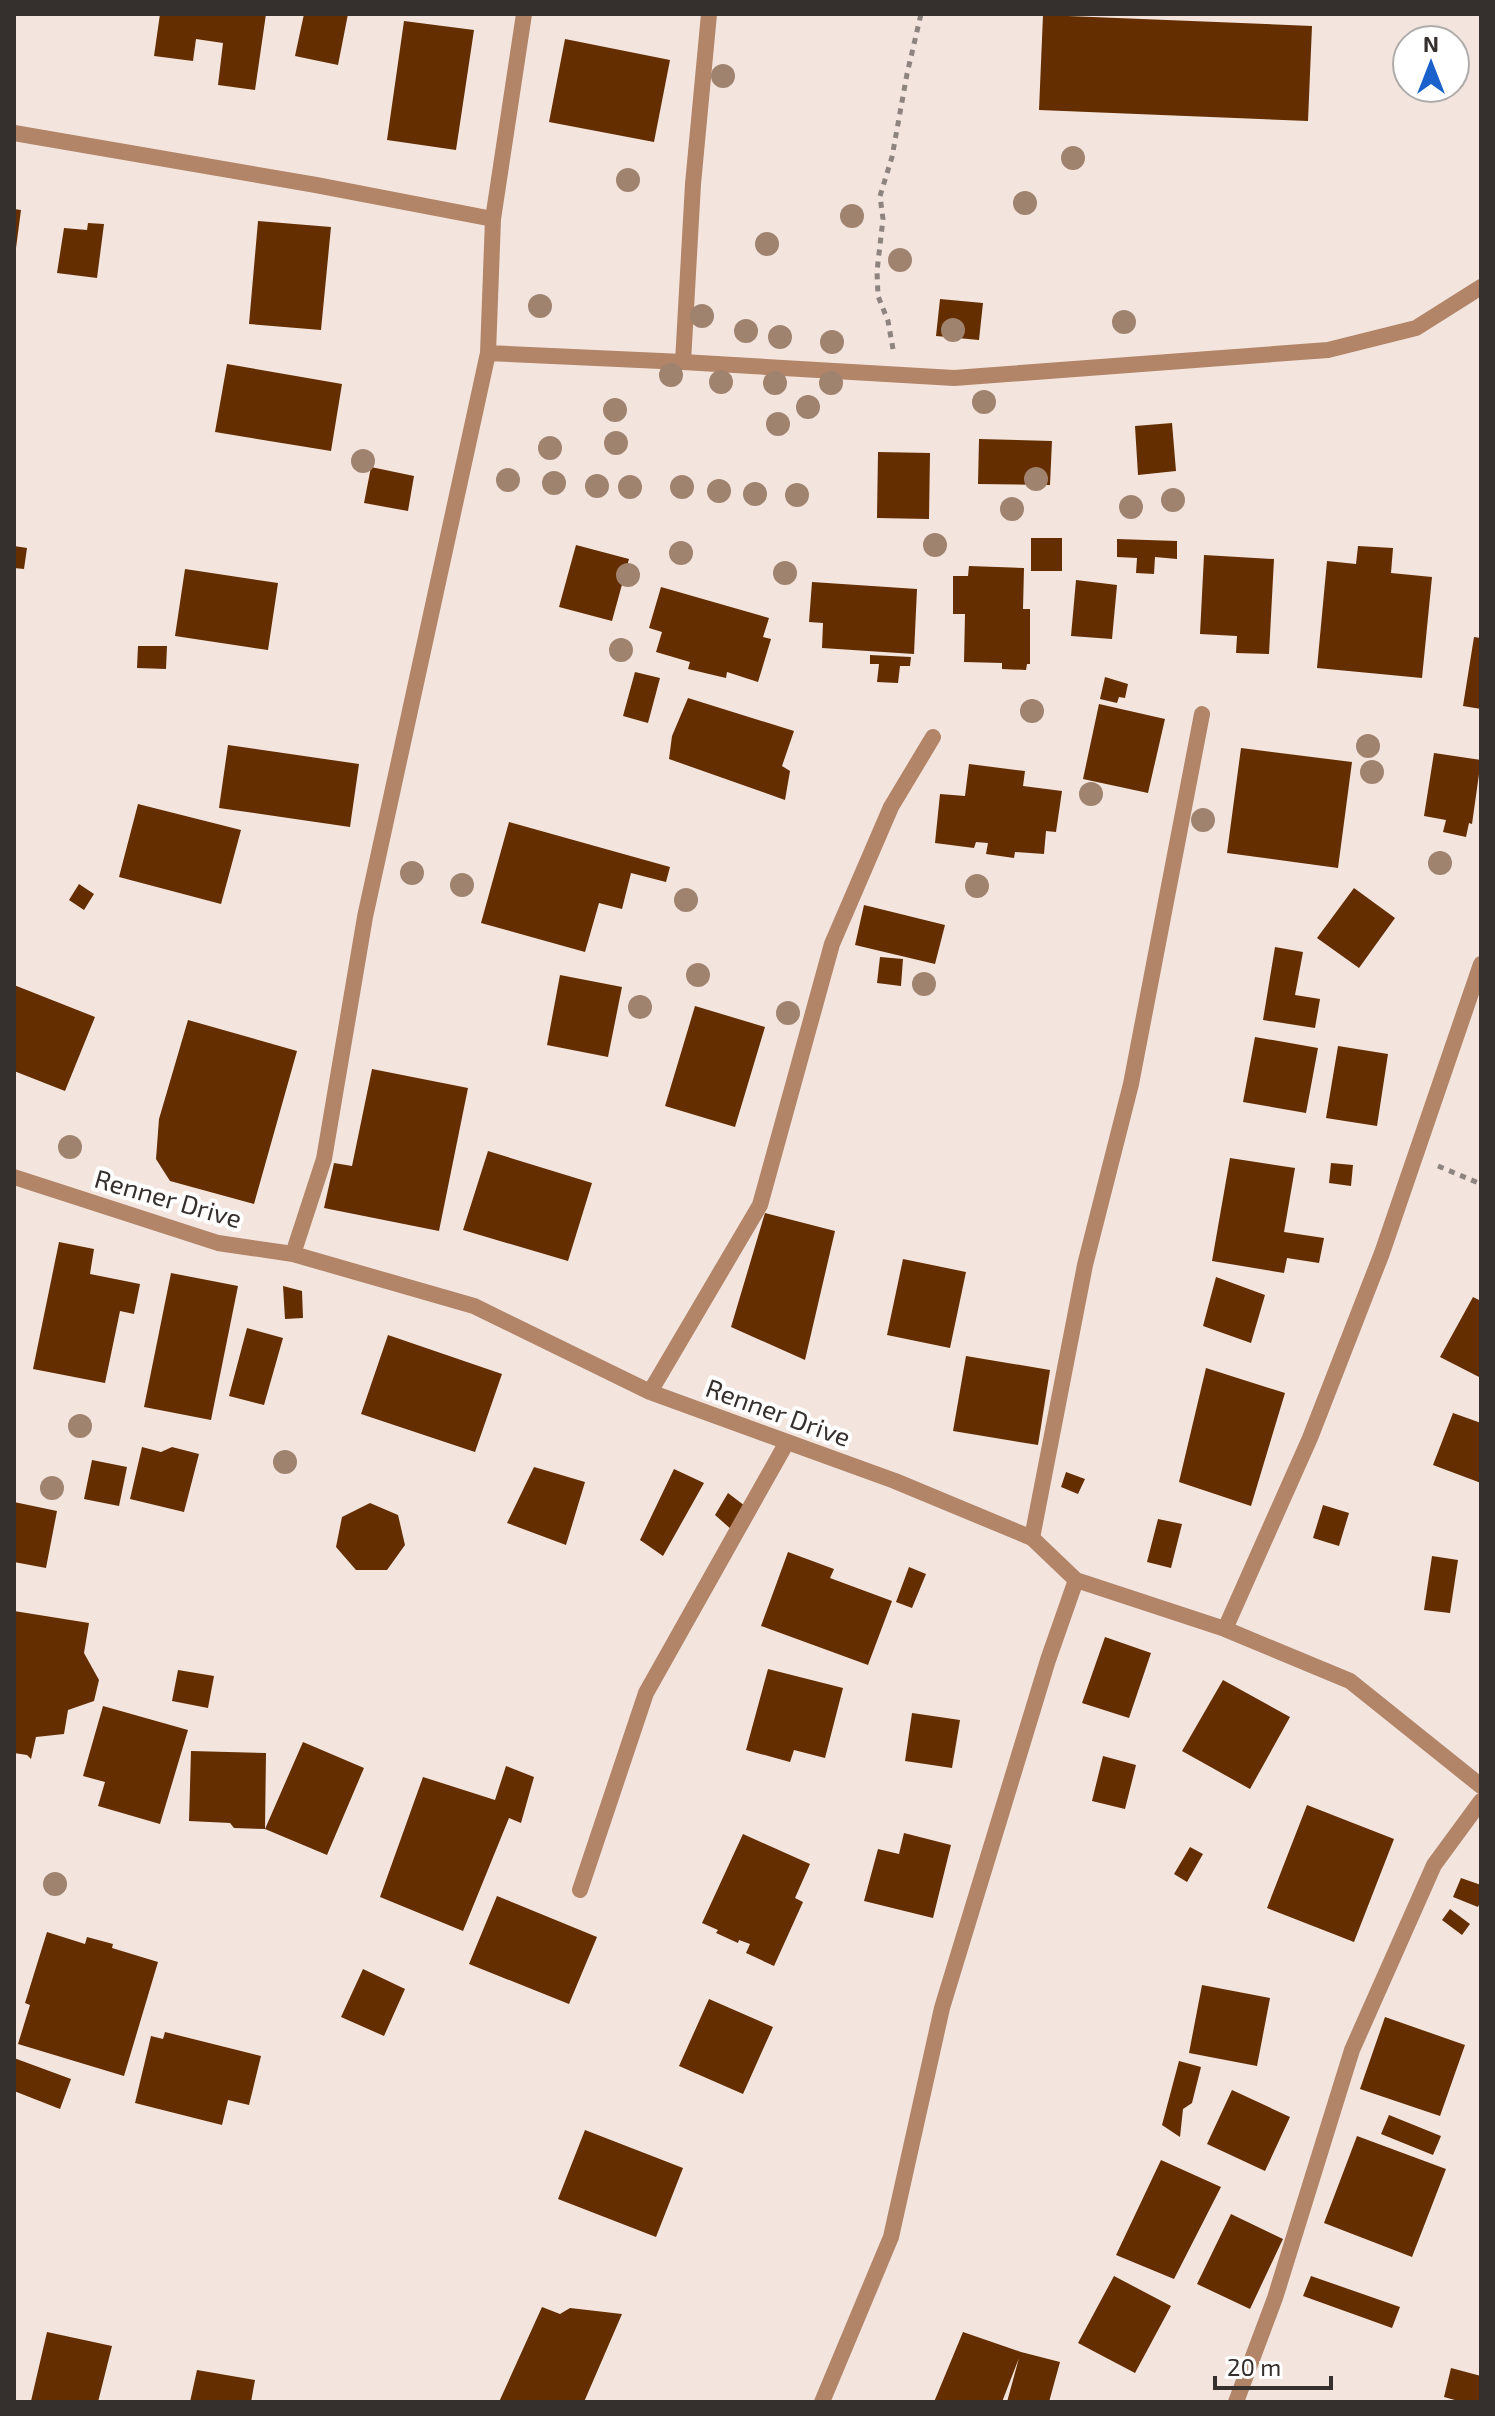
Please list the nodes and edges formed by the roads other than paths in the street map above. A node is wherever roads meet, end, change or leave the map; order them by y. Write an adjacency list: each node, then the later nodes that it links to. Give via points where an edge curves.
1 (524, 14): 4 (street)
2 (709, 14): 7 (street)
3 (14, 133): 4 (street)
4 (493, 219): 6 (street)
5 (1481, 287): 7 (street, via 1416,328 1328,350 954,378)
6 (488, 353): 7 (street); 12 (street, via 365,917 324,1159)
7 (683, 362)
8 (1202, 714): 15 (street, via 1131,1084 1085,1265)
9 (933, 737): 13 (street, via 891,807 832,944 760,1205)
10 (1481, 964): 17 (street, via 1382,1253 1310,1438)
11 (14, 1177): 12 (street, Renner Drive, via 218,1243)
12 (293, 1254): 13 (street, Renner Drive, via 474,1306)
13 (650, 1392): 14 (street, Renner Drive)
14 (787, 1442): 15 (street, Renner Drive); 20 (street, via 646,1693)
15 (1032, 1538): 16 (street, Renner Drive)
16 (1076, 1580): 17 (street, Renner Drive); 21 (street, via 942,2008 891,2237)
17 (1225, 1629): 18 (street, Renner Drive, via 1350,1681)
18 (1481, 1786)
19 (1481, 1801): 22 (street, via 1434,1865 1352,2050 1275,2298)
20 (580, 1890)
21 (822, 2402)
22 (1236, 2402)

